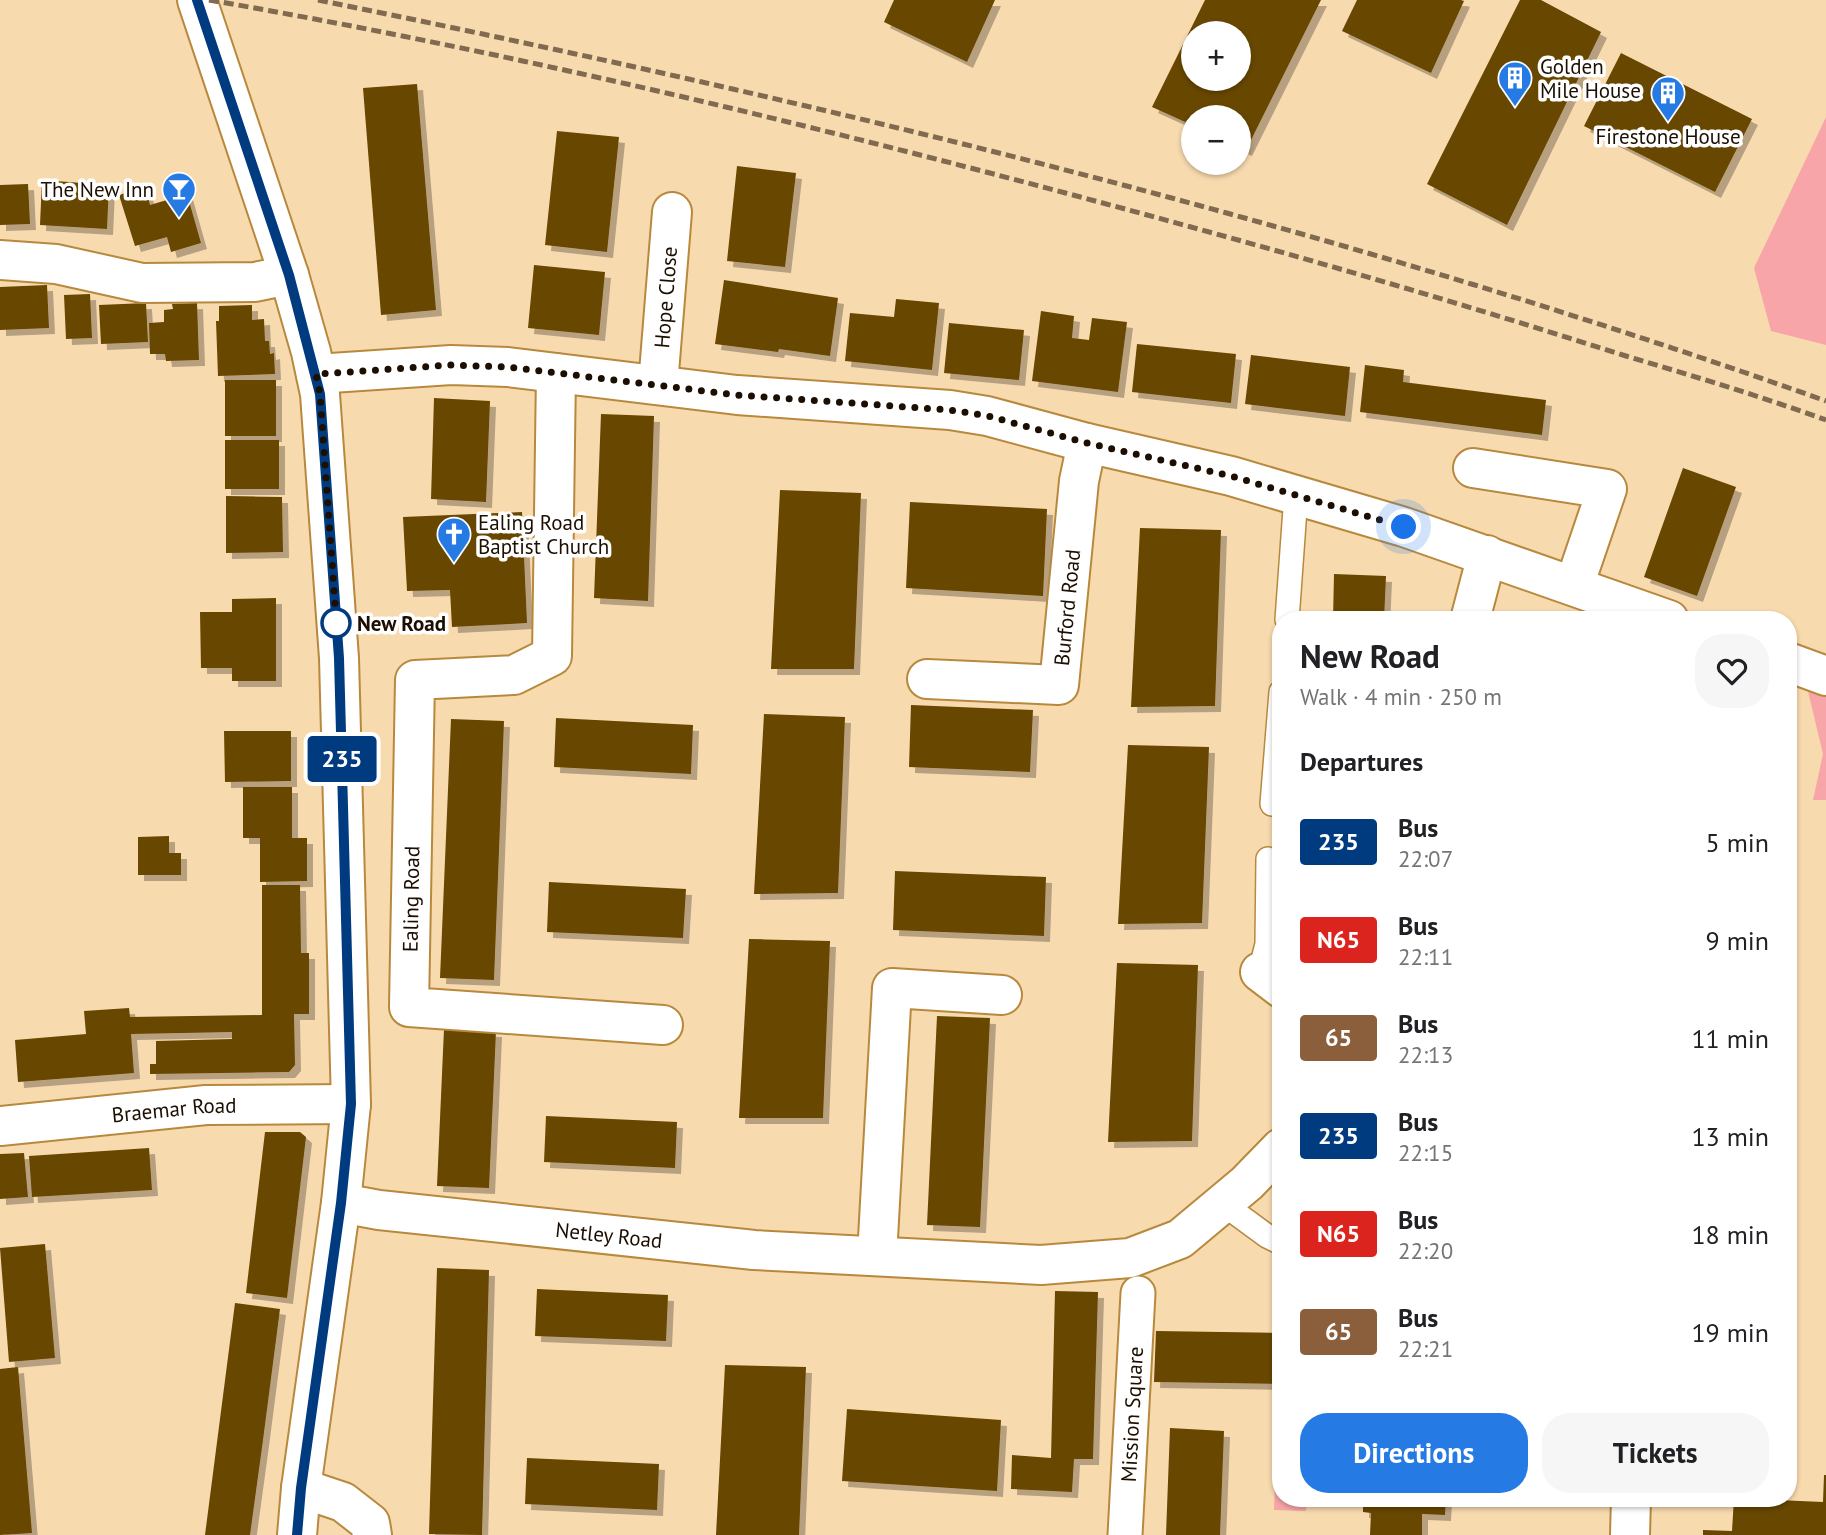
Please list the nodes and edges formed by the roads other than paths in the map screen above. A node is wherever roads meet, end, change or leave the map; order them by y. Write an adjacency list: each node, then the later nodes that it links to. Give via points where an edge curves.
1 (197, 0): 4 (street)
2 (672, 212): 7 (street, Hope Close)
3 (0, 260): 4 (street, via 56,264 142,283 255,282)
4 (289, 275): 6 (street)
5 (556, 373): 6 (street, via 450,365); 7 (street); 22 (street, Ealing Road, via 552,656 514,675 415,680 409,1007)
6 (316, 374): 23 (street, via 339,658)
7 (658, 385): 8 (street, via 950,410)
8 (1087, 443): 10 (street); 18 (street, Burford Road, via 1079,481 1059,685)
9 (1473, 468): 12 (street, via 1607,489)
10 (1296, 495): 11 (street); 13 (lane)
11 (1487, 555): 12 (street); 14 (street)
12 (1574, 586): 15 (street)
13 (1288, 611)
14 (1472, 611)
15 (1644, 611)
16 (1797, 665): 17 (street)
17 (1826, 676)
18 (928, 680)
19 (1269, 859): 20 (lane)
20 (1270, 980)
21 (1002, 995): 29 (street, via 892,988)
22 (663, 1025)
23 (351, 1104): 24 (street, Braemar Road, via 206,1105); 26 (street)
24 (0, 1126)
25 (1272, 1157): 27 (street, Netley Road)
26 (341, 1203): 29 (street, Netley Road, via 674,1243); 31 (street)
27 (1222, 1203): 28 (lane); 29 (street, Netley Road, via 1180,1239 1130,1258 1041,1265)
28 (1272, 1238)
29 (877, 1256)
30 (1138, 1293): 35 (street, Mission Square)
31 (301, 1488): 33 (street); 34 (street, via 343,1502 370,1523)
32 (1631, 1507): 36 (street)
33 (297, 1535)
34 (372, 1535)
35 (1125, 1535)
36 (1630, 1535)

